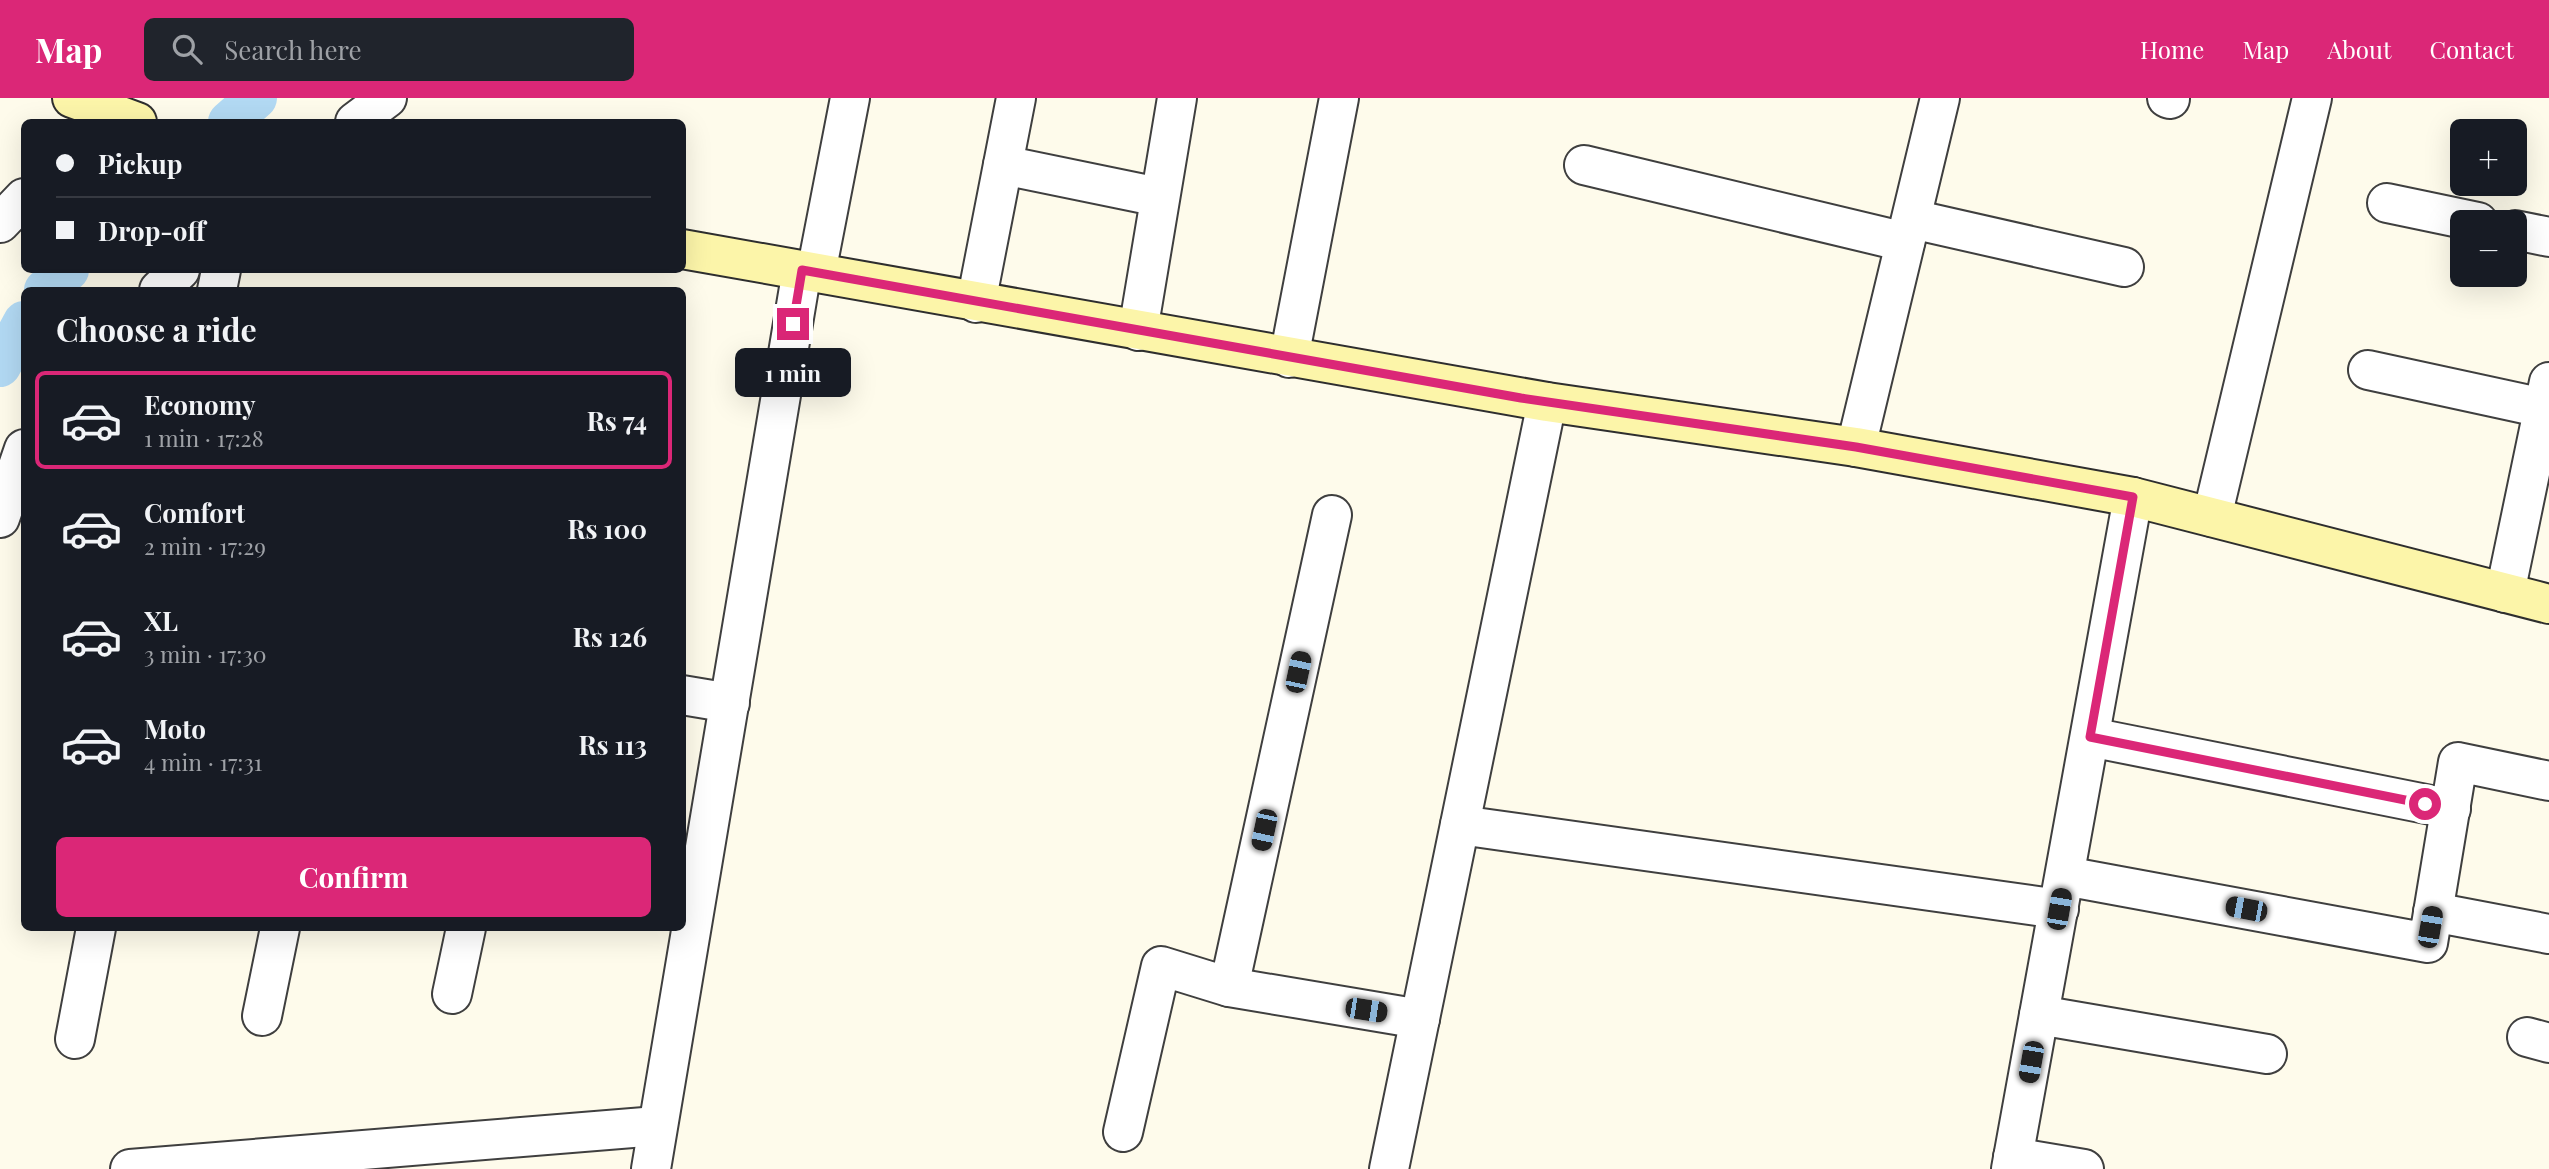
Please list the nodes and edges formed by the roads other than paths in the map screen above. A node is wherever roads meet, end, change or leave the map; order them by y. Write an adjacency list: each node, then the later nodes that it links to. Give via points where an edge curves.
1 (72, 98): 9 (street)
2 (387, 98): 10 (street)
3 (850, 98): 23 (street)
4 (1016, 98): 11 (street)
5 (1177, 98): 13 (street)
6 (1339, 98): 28 (street)
7 (1940, 98): 18 (street)
8 (2312, 98): 36 (street)
9 (117, 114)
10 (359, 119)
11 (1003, 165): 13 (street); 26 (street)
12 (1584, 166): 18 (street)
13 (1159, 197): 27 (street)
14 (21, 201): 17 (street)
15 (2387, 203): 16 (street)
16 (2450, 216)
17 (0, 223)
18 (1908, 230): 22 (street); 32 (street)
19 (2527, 232): 20 (street)
20 (2549, 237)
21 (686, 250): 23 (street)
22 (2124, 268)
23 (809, 272): 26 (street); 41 (street)
24 (177, 273): 25 (street)
25 (162, 287)
26 (976, 303): 27 (street)
27 (1138, 331): 28 (street)
28 (1289, 358): 31 (street)
29 (2368, 370): 30 (street)
30 (2546, 395): 38 (street)
31 (1547, 402): 32 (street); 45 (street)
32 (1856, 447): 34 (street)
33 (21, 458): 37 (street)
34 (2133, 497): 36 (street); 42 (street)
35 (1332, 514): 52 (street)
36 (2212, 517): 38 (street)
37 (0, 518)
38 (2505, 593): 39 (street)
39 (2549, 604)
40 (686, 696): 41 (street)
41 (730, 703): 59 (street)
42 (2090, 737): 44 (street); 46 (street)
43 (2549, 781): 44 (street, via 2458,762)
44 (2451, 809): 47 (street)
45 (1460, 825): 46 (street); 56 (street)
46 (2062, 892): 47 (street, via 2428,943); 54 (street)
47 (2433, 912): 51 (street)
48 (95, 931): 57 (street)
49 (280, 931): 55 (street)
50 (465, 931): 53 (street)
51 (2549, 934)
52 (1229, 987): 56 (street); 60 (street, via 1161,966)
53 (452, 993)
54 (2039, 1015): 58 (street); 62 (street)
55 (262, 1016)
56 (1420, 1019): 66 (street)
57 (75, 1039)
58 (2267, 1054)
59 (657, 1126): 61 (street); 65 (street)
60 (1123, 1132)
61 (415, 1157): 63 (street)
62 (2012, 1163): 67 (street)
63 (236, 1164): 64 (street)
64 (130, 1169)
65 (651, 1169)
66 (1390, 1169)
67 (2084, 1169)

